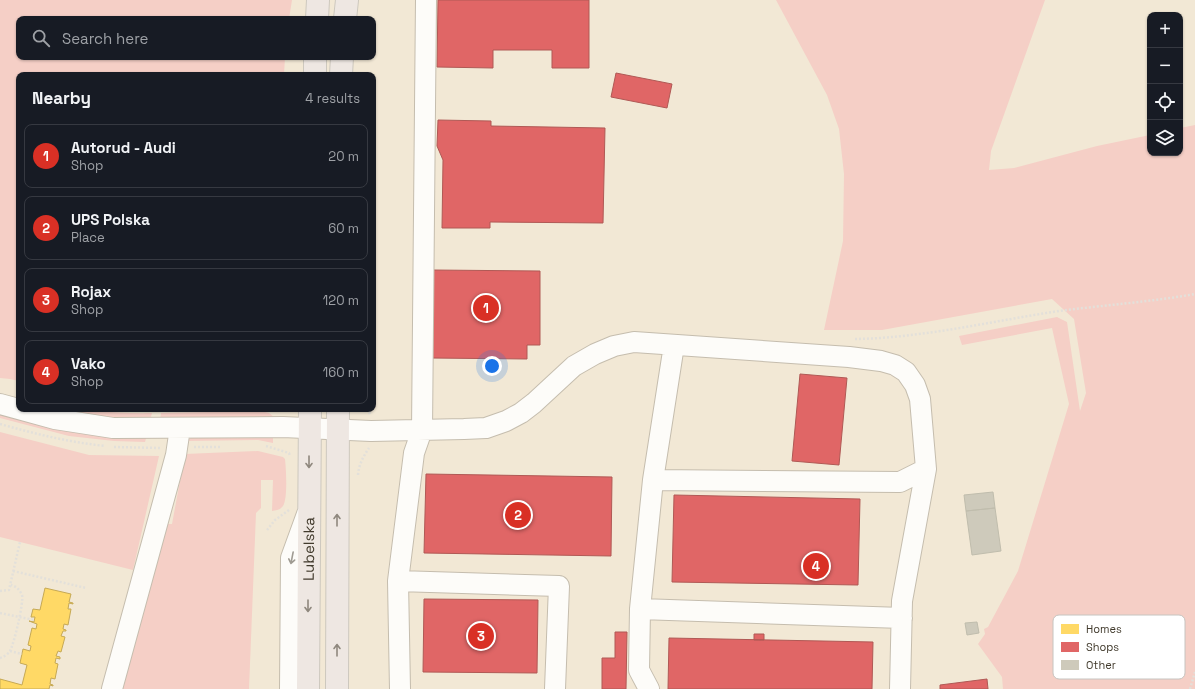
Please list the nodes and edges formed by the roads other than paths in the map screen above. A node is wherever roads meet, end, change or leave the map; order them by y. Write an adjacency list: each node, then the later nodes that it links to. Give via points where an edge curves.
1 (318, 0): 4 (main road)
2 (346, 0): 5 (main road)
3 (426, 0): 17 (street)
4 (317, 16)
5 (345, 16)
6 (315, 60): 8 (main road)
7 (342, 60): 9 (main road)
8 (315, 72)
9 (341, 72)
10 (674, 345): 17 (street, via 634,342 614,346 595,354 574,366 534,403 506,422 486,428); 18 (street, via 849,357 895,365 906,372 915,385 920,399); 19 (street)
11 (0, 404): 12 (street)
12 (16, 408)
13 (29, 412): 16 (street, via 55,419 113,428)
14 (310, 418): 15 (street); 16 (street); 20 (main road, Lubelska, one-way to 20)
15 (338, 419): 17 (street); 27 (main road, Lubelska, one-way to 15)
16 (180, 428): 24 (street, via 176,455)
17 (422, 430): 21 (street, via 414,453)
18 (926, 469): 19 (street, via 900,482); 23 (street, via 902,600)
19 (653, 480): 22 (street)
20 (300, 508): 25 (street, one-way to 25, via 291,558); 26 (main road, Lubelska, one-way to 26)
21 (398, 581): 28 (street); 29 (street, via 559,586)
22 (640, 608): 23 (street); 30 (street, via 639,670)
23 (902, 618): 31 (street)
24 (112, 689)
25 (290, 689)
26 (308, 689)
27 (337, 689)
28 (400, 689)
29 (555, 689)
30 (649, 689)
31 (900, 689)

